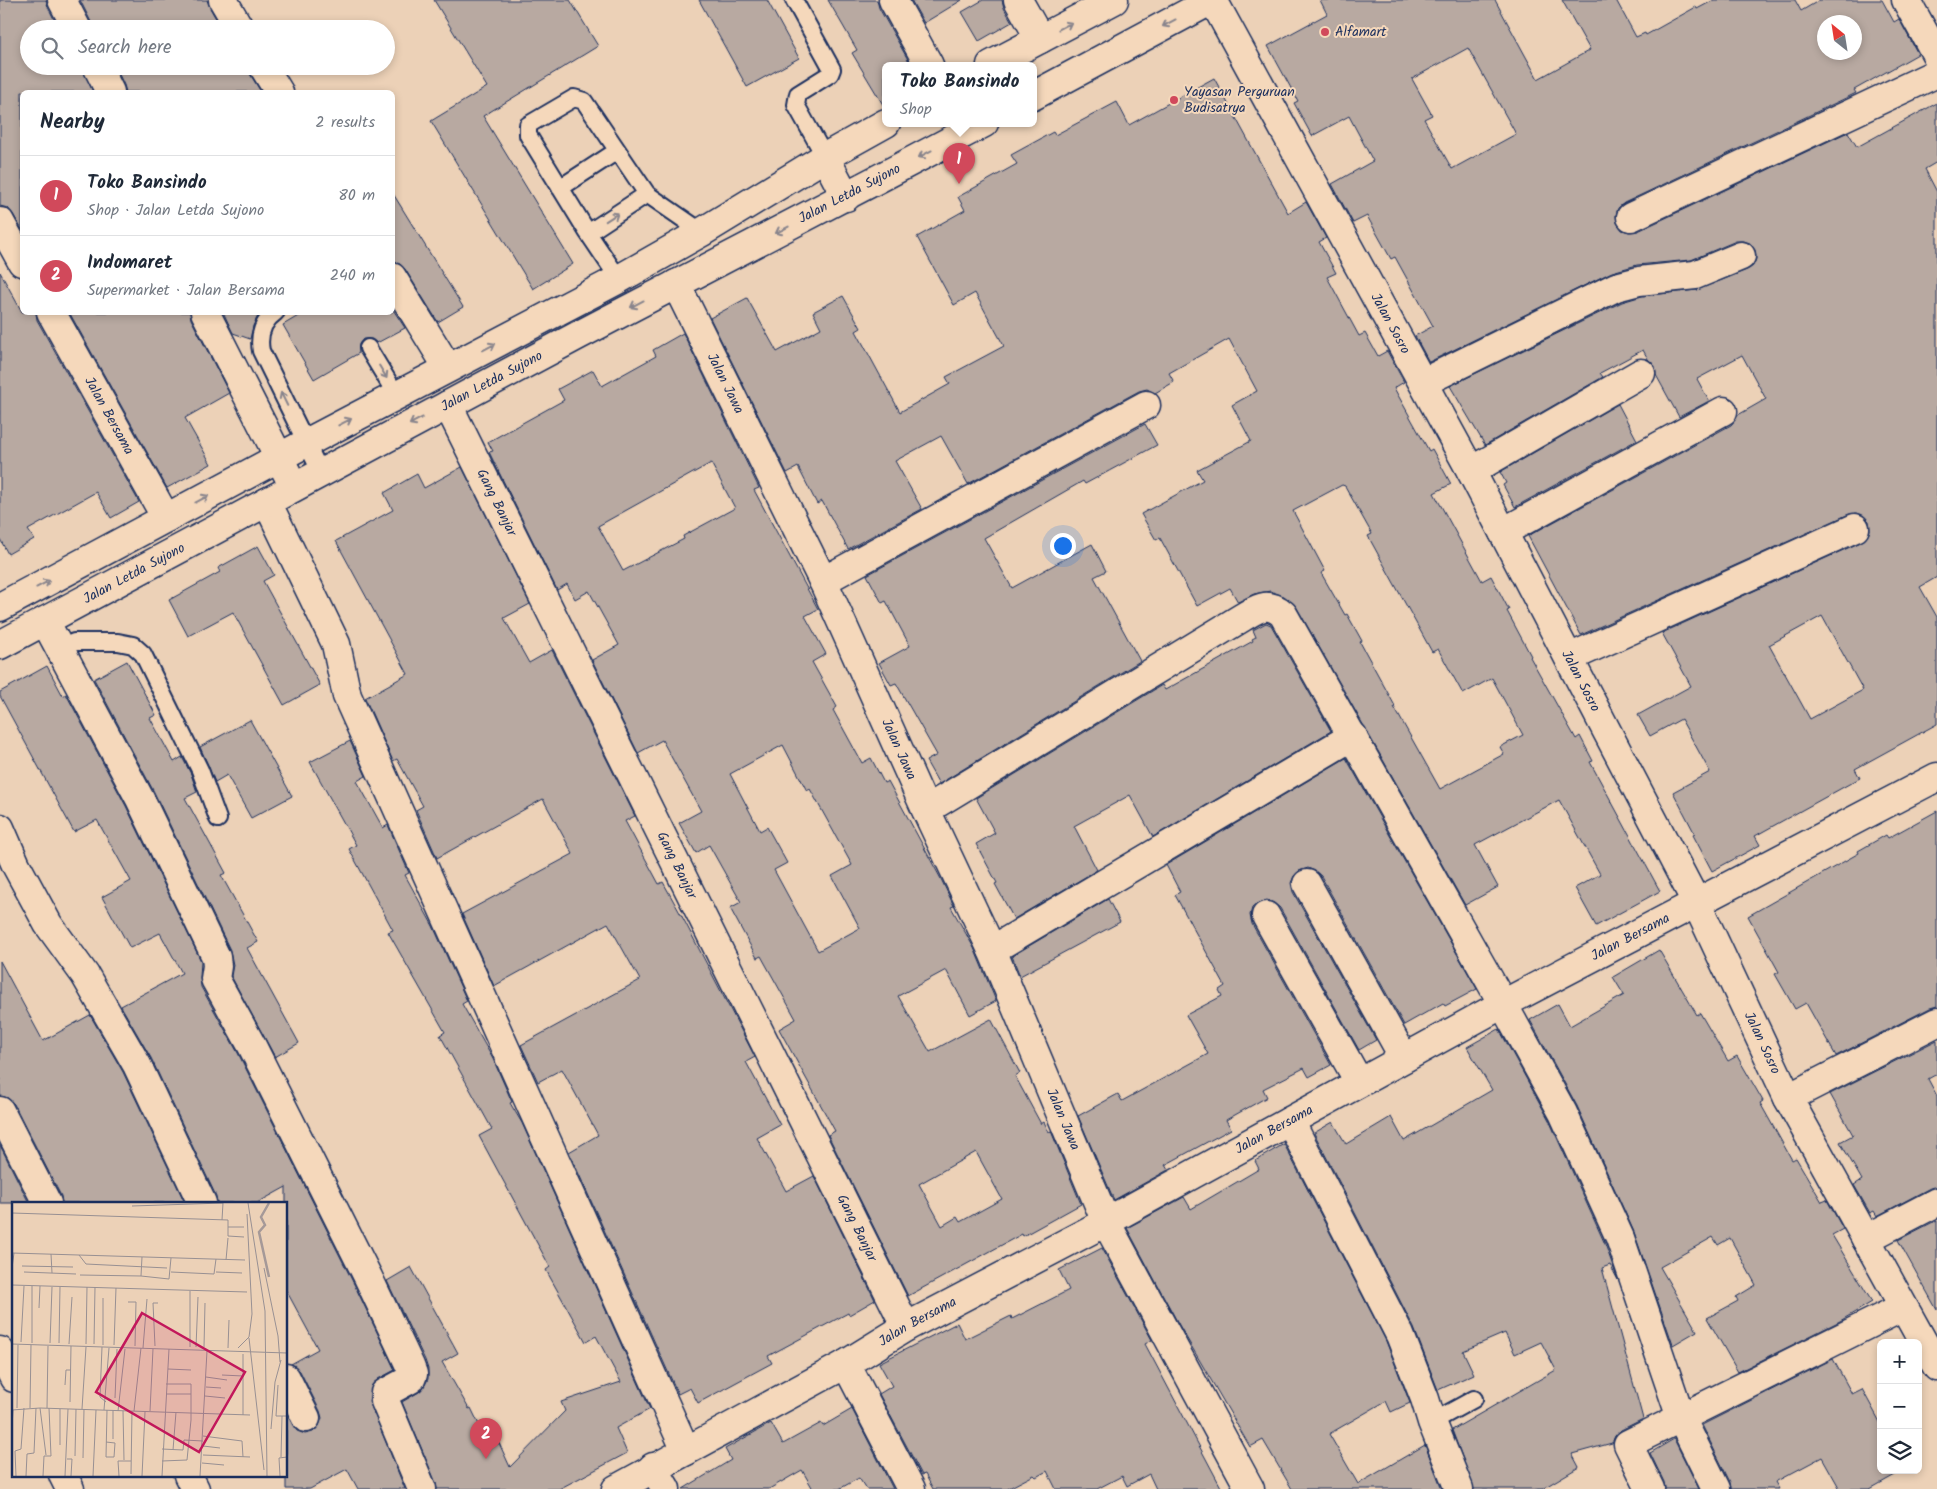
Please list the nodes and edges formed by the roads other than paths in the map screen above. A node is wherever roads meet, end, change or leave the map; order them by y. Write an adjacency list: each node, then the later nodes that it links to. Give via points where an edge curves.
1 (62, 0): 9 (main road)
2 (222, 0): 10 (main road)
3 (794, 0): 24 (lane, via 832,69 830,74 798,94 796,100)
4 (893, 0): 13 (main road)
5 (1018, 0): 11 (main road)
6 (1114, 0): 11 (main road, one-way to 6)
7 (1212, 0): 20 (main road, one-way to 20); 43 (main road, Jalan Sosro)
8 (1906, 0): 12 (main road)
9 (72, 20)
10 (234, 20)
11 (1040, 39): 14 (main road)
12 (1937, 56)
13 (927, 62)
14 (997, 62)
15 (1937, 74): 28 (main road)
16 (102, 75): 18 (main road)
17 (269, 75): 19 (main road)
18 (109, 90)
19 (278, 90)
20 (1037, 94)
21 (882, 125): 24 (main road)
22 (977, 127): 27 (main road, Jalan Letda Sujono, one-way to 27)
23 (617, 151): 25 (lane); 25 (lane, via 580,99 574,98 528,125 528,136); 26 (lane)
24 (825, 157): 27 (main road); 30 (main road)
25 (560, 188): 31 (lane)
26 (647, 194): 30 (lane); 31 (lane, one-way to 26)
27 (846, 197): 36 (main road, Jalan Letda Sujono, one-way to 36)
28 (1631, 217)
29 (0, 222): 33 (main road)
30 (702, 232): 34 (main road)
31 (588, 233): 34 (lane)
32 (1740, 256): 43 (main road, via 1695,275 1616,287)
33 (20, 258)
34 (618, 278): 41 (main road, one-way to 34)
35 (395, 282): 41 (main road)
36 (676, 284): 45 (main road, Jalan Letda Sujono, one-way to 45); 57 (main road, Jalan Jawa)
37 (53, 315): 54 (main road, Jalan Bersama)
38 (207, 315): 49 (main road)
39 (272, 315): 48 (lane, one-way to 39, via 261,351 259,343 263,327)
40 (368, 348): 44 (lane, one-way to 44)
41 (448, 368): 44 (main road)
42 (1640, 374): 50 (main road)
43 (1424, 382): 50 (main road, Jalan Sosro)
44 (397, 396): 48 (main road, one-way to 44)
45 (448, 404): 51 (main road, Jalan Letda Sujono, one-way to 51); 85 (main road, Gang Banjar)
46 (1146, 406): 57 (main road)
47 (1723, 410): 56 (main road)
48 (306, 443): 49 (main road); 51 (lane)
49 (279, 457): 52 (main road); 54 (main road, one-way to 49)
50 (1471, 471): 56 (main road, Jalan Sosro)
51 (321, 473): 52 (main road, Jalan Letda Sujono)
52 (294, 488): 53 (main road, Jalan Letda Sujono)
53 (267, 502): 59 (main road, Jalan Letda Sujono); 95 (main road, via 336,644 347,696)
54 (166, 518): 58 (main road, one-way to 54)
55 (1855, 528): 62 (main road)
56 (1503, 532): 62 (main road, Jalan Sosro)
57 (823, 581): 65 (main road, Jalan Jawa)
58 (0, 607)
59 (45, 621): 60 (main road, Jalan Letda Sujono); 61 (main road)
60 (0, 645)
61 (60, 648): 66 (lane, via 74,642 118,642 133,645 143,654 200,770); 101 (main road, via 140,799 216,957 215,979 252,1046 410,1366 411,1379 385,1393 385,1401)
62 (1569, 658): 69 (main road, Jalan Sosro)
63 (1353, 736): 65 (main road, via 1284,614 1268,606 1243,617); 71 (main road); 72 (main road)
64 (1935, 782): 69 (main road, Jalan Bersama)
65 (926, 810): 71 (main road, Jalan Jawa)
66 (218, 820)
67 (0, 828): 80 (main road, via 48,924 85,975 137,1065)
68 (1307, 884): 74 (main road)
69 (1696, 902): 72 (main road, Jalan Bersama); 76 (main road, Jalan Sosro)
70 (1266, 916): 75 (main road)
71 (992, 950): 82 (main road, Jalan Jawa)
72 (1503, 1004): 74 (main road, Jalan Bersama); 93 (main road, via 1563,1113 1620,1238)
73 (1937, 1022): 76 (main road)
74 (1404, 1058): 75 (main road, Jalan Bersama)
75 (1359, 1082): 78 (main road, Jalan Bersama)
76 (1788, 1098): 83 (main road, Jalan Sosro)
77 (0, 1111): 79 (main road)
78 (1290, 1121): 82 (main road, Jalan Bersama); 94 (main road, via 1400,1335)
79 (47, 1202)
80 (202, 1202)
81 (1937, 1202): 83 (main road)
82 (1106, 1222): 85 (main road, Jalan Bersama); 104 (main road, Jalan Jawa)
83 (1866, 1239): 84 (main road, Jalan Sosro)
84 (1903, 1307): 88 (main road, Jalan Sosro); 93 (main road)
85 (906, 1327): 87 (main road, Jalan Bersama)
86 (0, 1351): 89 (main road)
87 (846, 1364): 95 (main road, Jalan Bersama); 103 (main road)
88 (1937, 1367)
89 (12, 1374)
90 (288, 1382): 92 (main road)
91 (1474, 1398): 94 (lane)
92 (306, 1418)
93 (1681, 1418): 106 (main road, via 1628,1444); 107 (main road)
94 (1432, 1422): 105 (main road)
95 (686, 1451): 98 (main road, Jalan Bersama)
96 (64, 1476): 99 (main road)
97 (188, 1476): 100 (main road)
98 (660, 1478): 102 (main road, Jalan Bersama)
99 (70, 1489)
100 (195, 1489)
101 (422, 1489)
102 (616, 1489)
103 (911, 1489)
104 (1250, 1489)
105 (1459, 1489)
106 (1650, 1489)
107 (1716, 1489)

